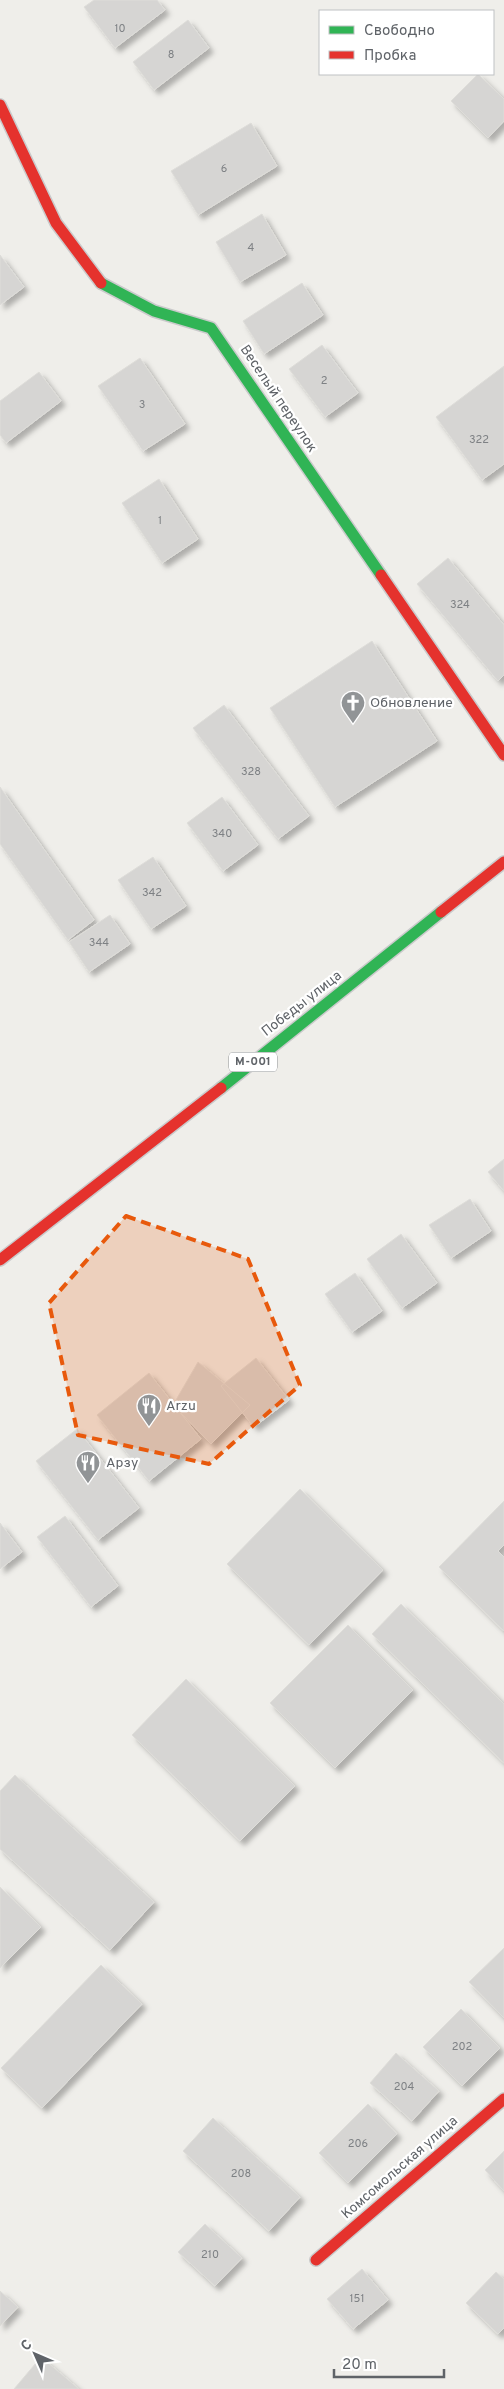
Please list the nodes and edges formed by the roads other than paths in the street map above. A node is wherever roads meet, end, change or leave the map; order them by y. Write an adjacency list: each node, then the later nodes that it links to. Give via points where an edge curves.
1 (0, 105): 2 (street, Веселый переулок, via 56,223 100,282 154,311 211,328)
2 (504, 755)
3 (504, 862): 4 (street, Победы улица / М-001)
4 (0, 1260)
5 (504, 2099): 6 (street, Комсомольская улица)
6 (316, 2260)

